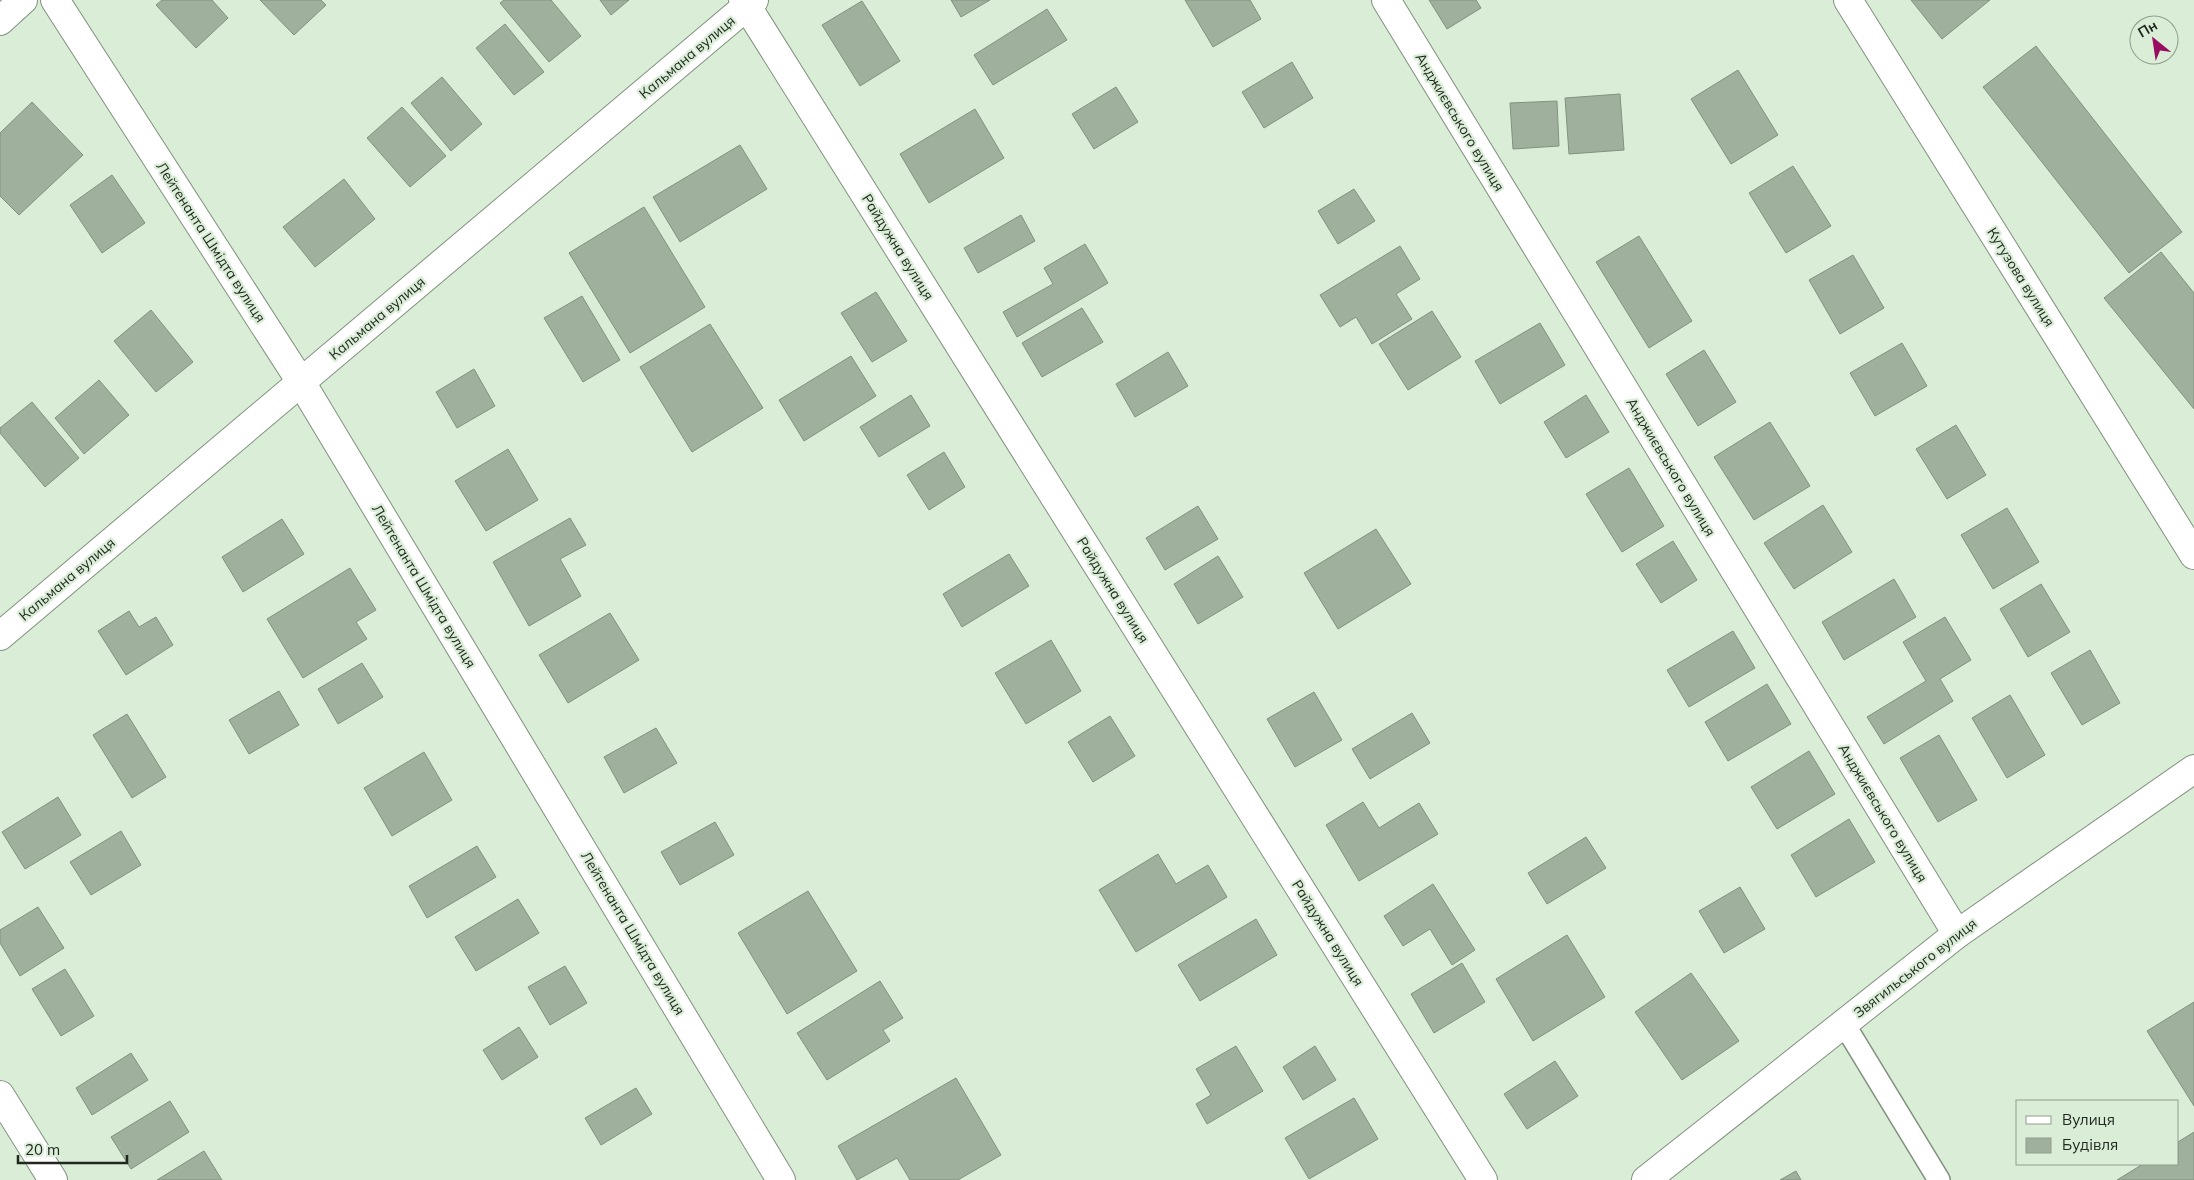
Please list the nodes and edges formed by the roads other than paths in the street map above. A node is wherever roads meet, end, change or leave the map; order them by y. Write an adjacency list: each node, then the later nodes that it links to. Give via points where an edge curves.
1 (23, 0): 6 (street)
2 (55, 0): 7 (street, Лейтенанта Шмідта вулиця)
3 (1386, 0): 11 (street, Анджиєвського вулиця)
4 (1848, 0): 8 (street, Кутузова вулиця)
5 (748, 2): 7 (street, Кальмана вулиця); 16 (street, Райдужна вулиця)
6 (0, 21)
7 (301, 382): 9 (street, Кальмана вулиця); 15 (street, Лейтенанта Шмідта вулиця)
8 (2194, 555)
9 (0, 636)
10 (2194, 768): 11 (street, Звягильського вулиця)
11 (1957, 934): 12 (street, Звягильського вулиця)
12 (1844, 1024): 17 (street, Звягильського вулиця); 18 (lane)
13 (0, 1095): 14 (street)
14 (53, 1180)
15 (782, 1180)
16 (1483, 1180)
17 (1646, 1180)
18 (1939, 1180)

